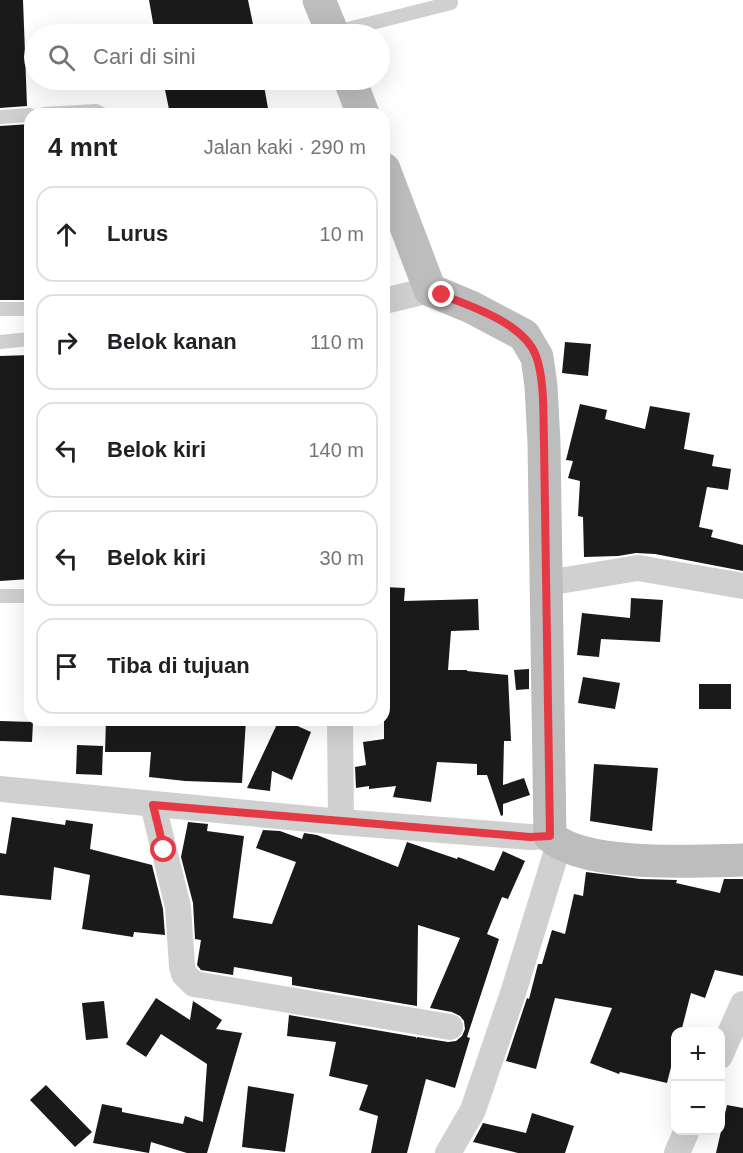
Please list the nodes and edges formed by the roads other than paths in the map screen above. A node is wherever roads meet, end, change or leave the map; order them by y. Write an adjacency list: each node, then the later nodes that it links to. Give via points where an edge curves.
1 (319, 0): 3 (street)
2 (451, 3): 4 (lane)
3 (329, 24)
4 (371, 24)
5 (354, 90): 6 (street)
6 (361, 108)
7 (24, 115): 8 (lane)
8 (0, 117)
9 (390, 185): 10 (street)
10 (430, 290): 11 (street); 16 (street, via 524,335 537,357 543,432)
11 (390, 300)
12 (0, 309): 13 (lane)
13 (24, 309)
14 (24, 340): 15 (lane)
15 (0, 342)
16 (546, 583): 17 (street, via 638,568); 24 (street)
17 (743, 586)
18 (0, 596): 19 (lane)
19 (24, 596)
20 (340, 726): 23 (street)
21 (0, 789): 22 (street)
22 (153, 805): 23 (street); 27 (street, via 178,907 182,966 194,984)
23 (341, 822): 24 (street)
24 (555, 840): 25 (street, via 607,857); 30 (street, via 513,993 473,1110)
25 (743, 860)
26 (743, 1004): 28 (street)
27 (450, 1027)
28 (725, 1045)
29 (685, 1135): 31 (street)
30 (448, 1153)
31 (677, 1153)

